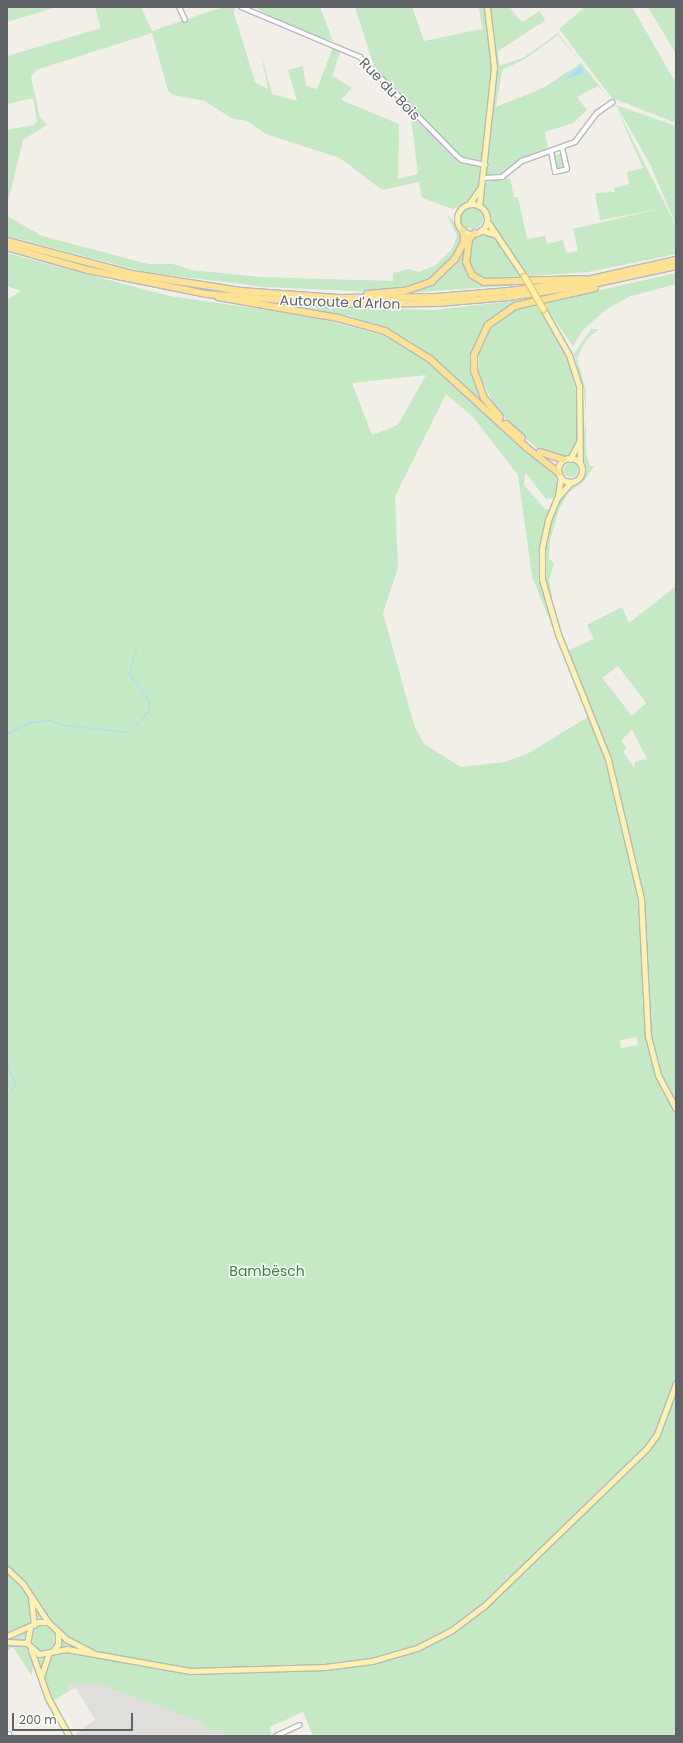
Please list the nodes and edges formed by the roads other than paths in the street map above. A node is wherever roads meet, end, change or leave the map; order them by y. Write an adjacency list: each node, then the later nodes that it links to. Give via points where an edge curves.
1 (179, 7): 4 (street)
2 (241, 7): 8 (street, Rue du Bois, via 360,57 455,154 462,160)
3 (487, 7): 8 (main road, via 494,60)
4 (185, 20)
5 (613, 102): 6 (street, via 596,113 575,142)
6 (562, 148): 7 (street); 7 (street, via 567,170 555,172)
7 (551, 151): 9 (street, via 513,166 502,177)
8 (485, 165): 9 (main road)
9 (483, 178): 10 (main road)
10 (482, 185): 11 (main road); 12 (main road)
11 (469, 204): 12 (main road); 14 (main road, via 458,215)
12 (480, 206): 13 (main road)
13 (487, 221): 15 (main road); 17 (main road)
14 (463, 230): 16 (main road); 25 (highway, via 464,242 455,260 432,282 405,291)
15 (481, 230): 16 (main road); 17 (main road)
16 (474, 233): 22 (highway, via 469,239 466,262 472,275 484,282 577,277)
17 (496, 235): 26 (main road, bridge, via 543,309 577,376 582,408)
18 (7, 241): 25 (highway, Autoroute d'Arlon, via 153,278 241,291)
19 (7, 247): 24 (highway, Autoroute d'Arlon, via 88,270)
20 (676, 260): 22 (highway, Autoroute d'Arlon)
21 (676, 266): 23 (highway, Autoroute d'Arlon)
22 (587, 280): 25 (highway, Autoroute d'Arlon, via 453,296)
23 (616, 280): 24 (highway, Autoroute d'Arlon, via 552,292 430,303 322,303); 27 (highway, via 515,306 500,314 480,337 474,355 478,384 495,413 538,451 552,459)
24 (206, 294): 29 (highway, via 338,318 385,331 430,358 527,448)
25 (338, 298)
26 (580, 441): 27 (main road); 28 (main road)
27 (567, 460): 28 (main road); 29 (main road)
28 (580, 463): 30 (main road, via 582,473)
29 (560, 475): 30 (main road); 31 (main road)
30 (572, 482): 31 (main road)
31 (557, 498): 32 (main road, via 542,549 544,594 608,759 641,899 648,1036 658,1075)
32 (676, 1109)
33 (676, 1383): 44 (main road, via 657,1434 647,1448 501,1592 469,1618 434,1640 372,1661 246,1671 190,1671)
34 (7, 1569): 35 (main road)
35 (30, 1594): 36 (main road); 37 (main road)
36 (48, 1622): 37 (main road); 38 (main road)
37 (32, 1626): 39 (main road); 41 (main road)
38 (58, 1632): 43 (main road, via 59,1640); 44 (main road)
39 (7, 1636)
40 (7, 1642): 41 (main road)
41 (27, 1643): 42 (main road)
42 (30, 1649): 43 (main road, via 39,1654); 45 (main road)
43 (51, 1652): 44 (main road, via 67,1650); 45 (main road)
44 (99, 1656)
45 (41, 1678): 47 (main road, via 51,1705)
46 (300, 1725): 48 (street)
47 (69, 1736)
48 (276, 1736)

